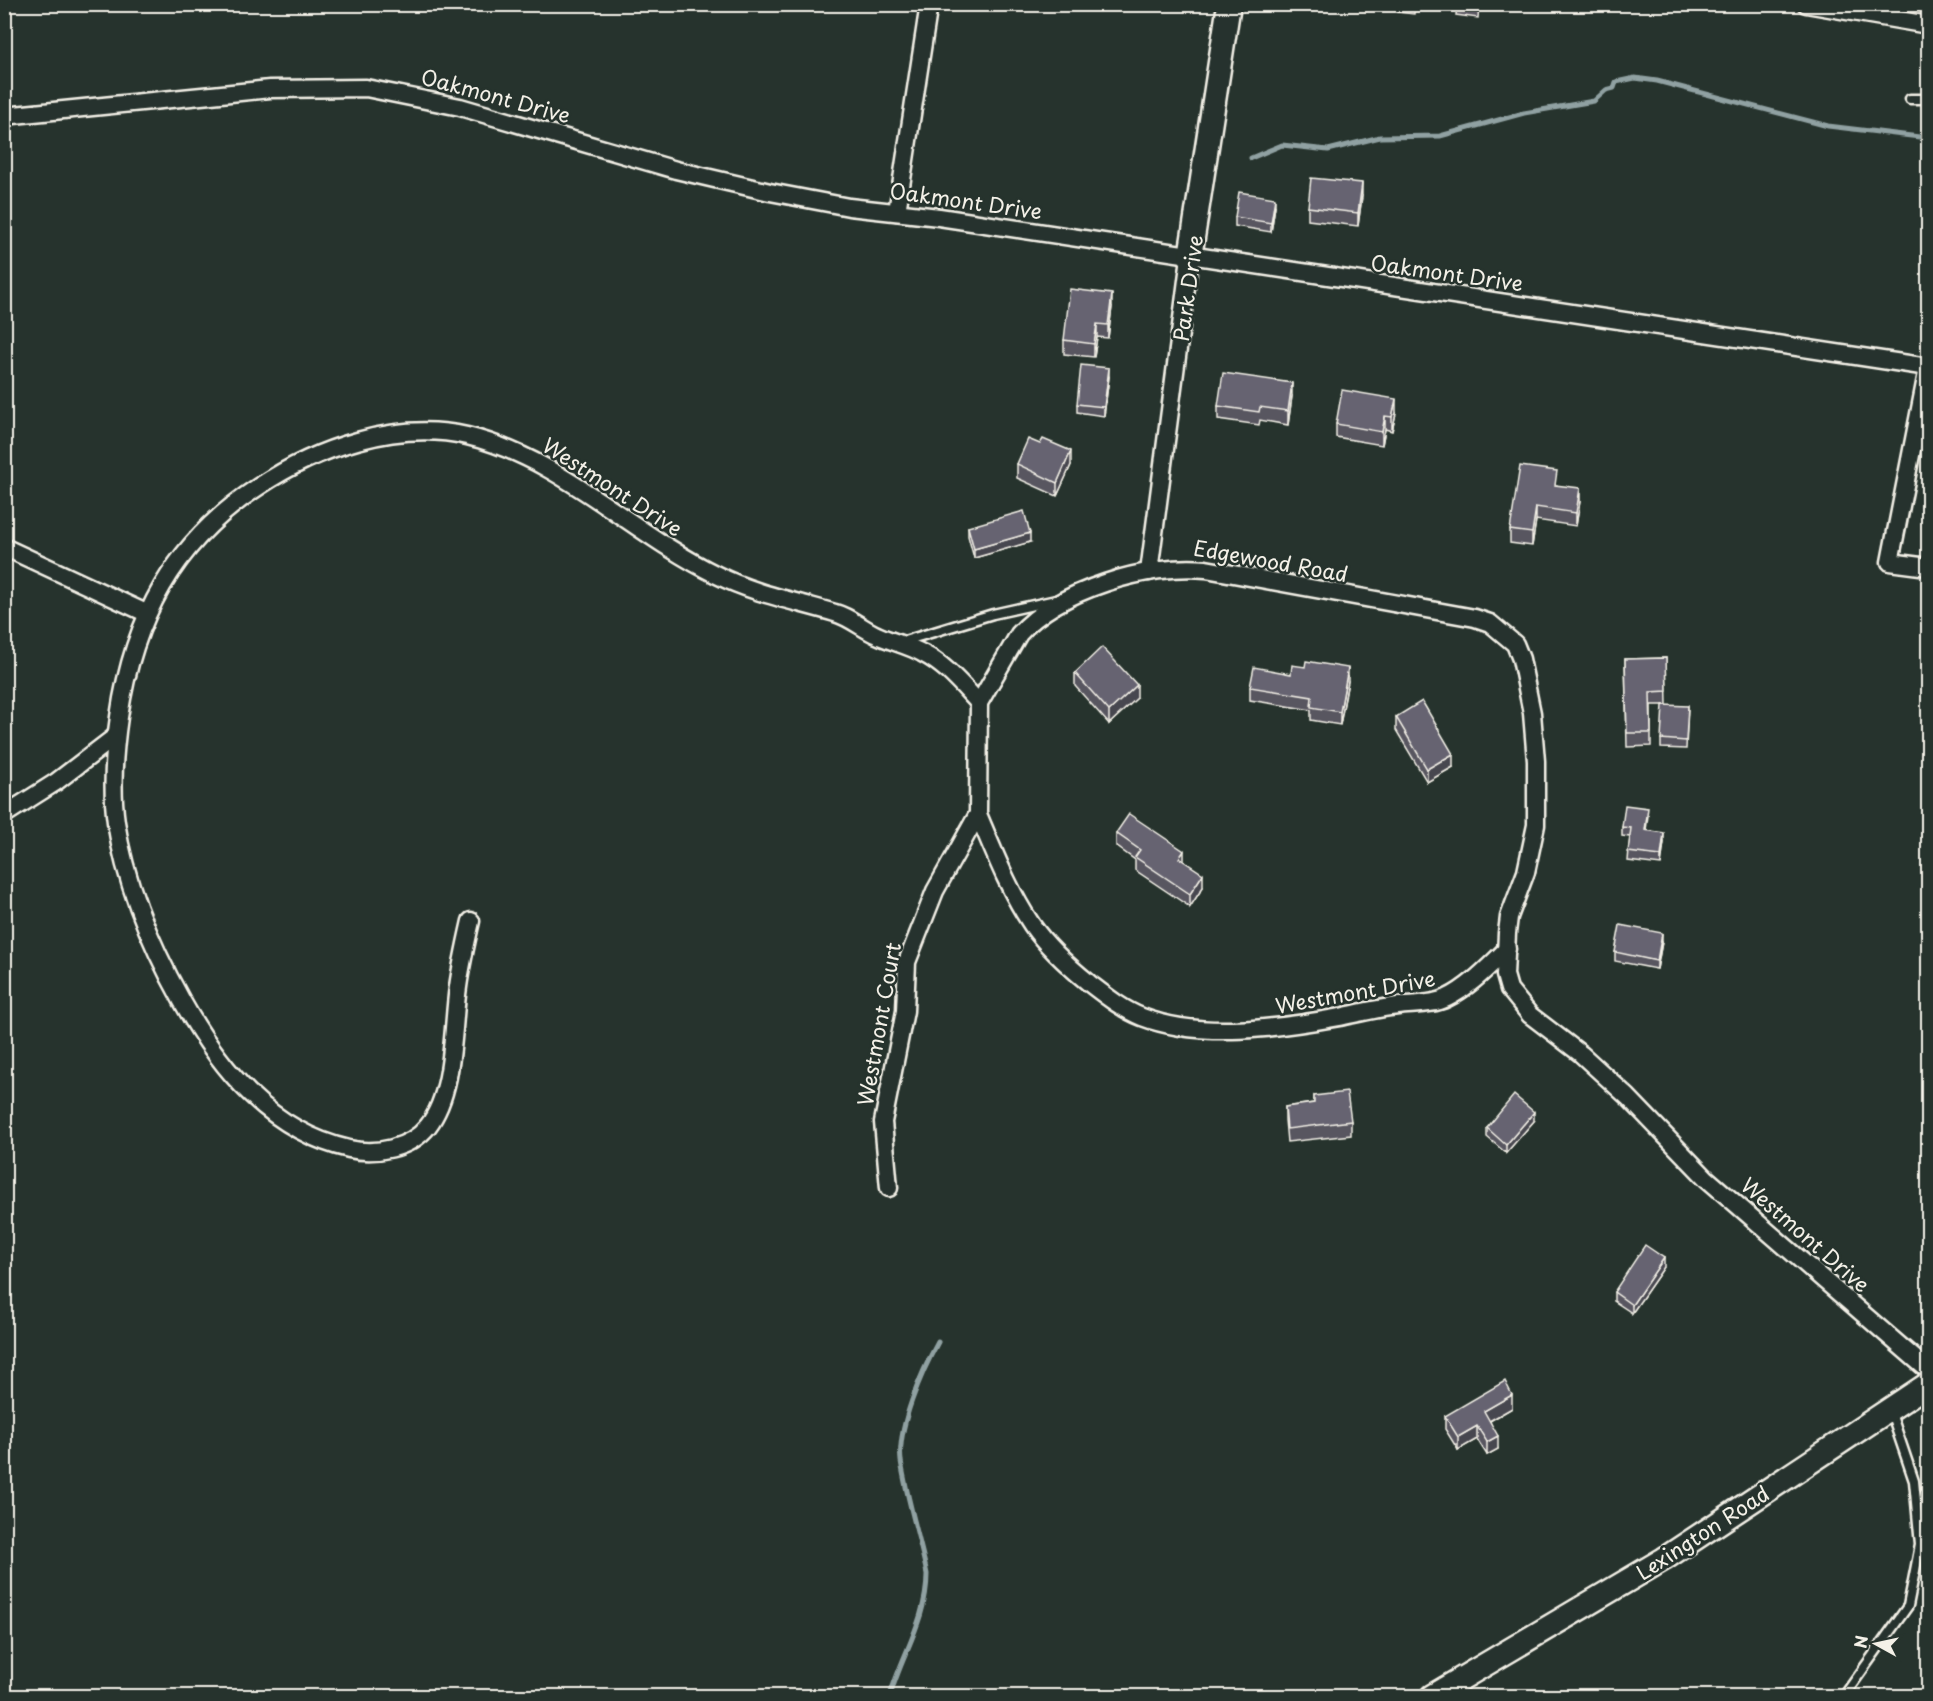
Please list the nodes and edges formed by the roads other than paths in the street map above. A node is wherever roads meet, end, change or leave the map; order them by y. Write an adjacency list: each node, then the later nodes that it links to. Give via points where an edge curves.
1 (929, 4): 8 (street)
2 (1229, 4): 9 (main road, Park Drive)
3 (1806, 4): 4 (street)
4 (1929, 25)
5 (1910, 99): 6 (lane)
6 (1929, 99)
7 (4, 116): 8 (street, Oakmont Drive, via 270,89 366,88 460,107 718,180 849,207)
8 (897, 212): 9 (street, Oakmont Drive)
9 (1190, 257): 10 (street, Oakmont Drive); 13 (street, Park Drive)
10 (1929, 368): 12 (street, via 1890,562)
11 (4, 547): 15 (street)
12 (1929, 567)
13 (1149, 572): 14 (street, Edgewood Road); 22 (street, Edgewood Road, via 1175,567 1206,569 1475,618 1490,623 1515,644 1532,712 1537,809 1526,872 1509,917)
14 (1072, 597): 16 (lane, via 993,614); 17 (street, Edgewood Road, via 1026,626)
15 (146, 613): 16 (street, Westmont Drive, via 195,539 270,478 344,446 375,437 423,431 469,437 516,452 545,466 679,555 721,578 766,595 839,614); 18 (street, Westmont Drive, via 130,659)
16 (898, 643): 17 (street, Westmont Drive, via 948,669)
17 (979, 703): 19 (street, Westmont Court)
18 (116, 736): 20 (street, via 56,782); 21 (street, Westmont Drive, via 113,784 120,848 172,983 223,1064 268,1111 294,1129 339,1147 371,1152 402,1144 428,1126 446,1081)
19 (978, 814): 22 (street, Westmont Drive, via 1016,898 1053,951 1115,1002 1158,1022 1254,1030 1430,1003 1458,992); 23 (street, Westmont Court, via 935,891 908,962 904,1022 883,1122)
20 (4, 815)
21 (471, 921)
22 (1507, 949): 24 (street, Westmont Drive, via 1504,975 1509,989 1530,1015 1581,1053 1706,1178)
23 (889, 1188)
24 (1929, 1370)
25 (1929, 1384): 26 (main road, Lexington Road)
26 (1890, 1409): 27 (main road, Lexington Road, via 1664,1559); 28 (lane, via 1914,1481 1920,1545 1908,1606)
27 (1432, 1696)
28 (1844, 1696)

